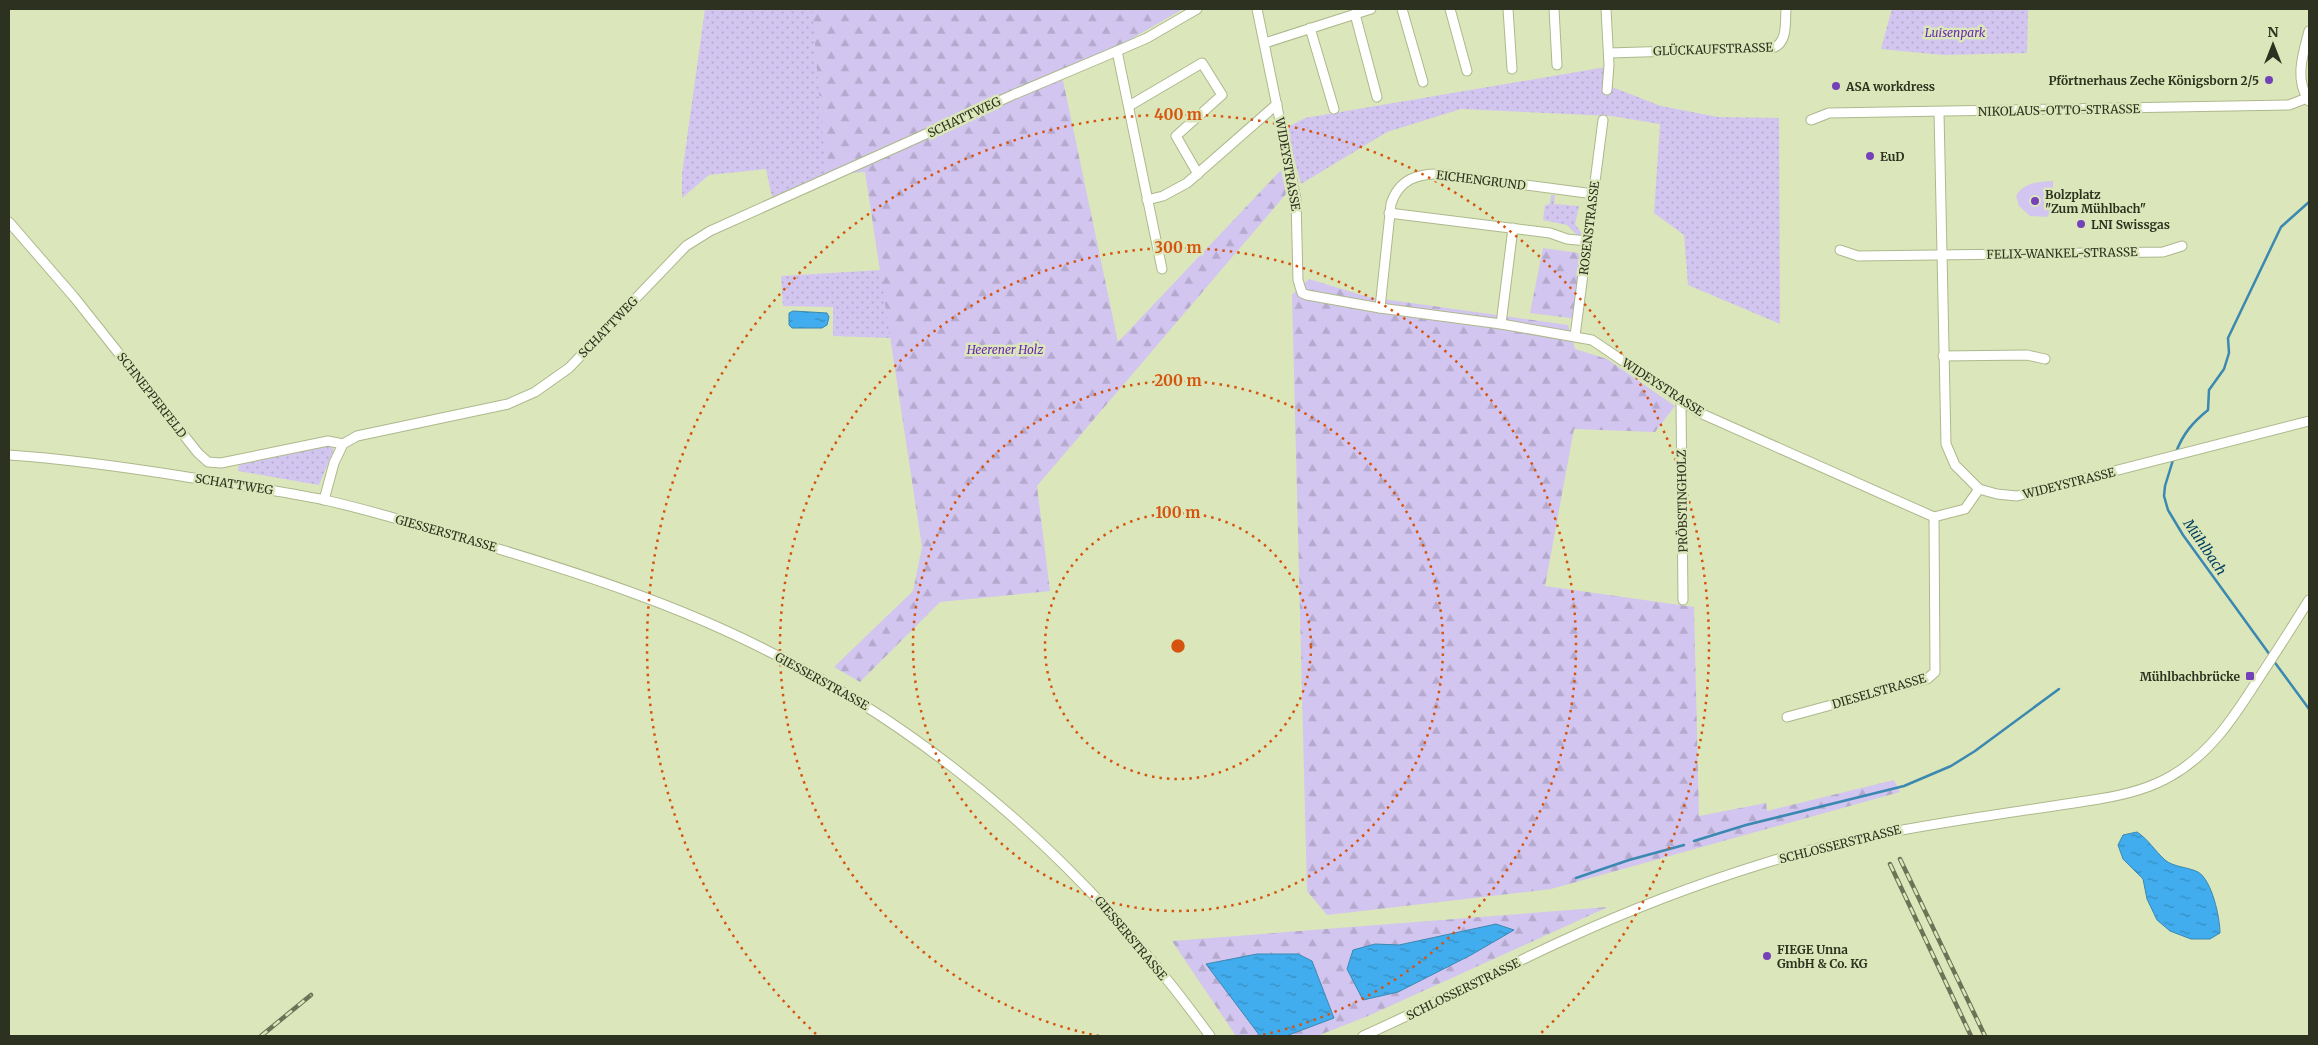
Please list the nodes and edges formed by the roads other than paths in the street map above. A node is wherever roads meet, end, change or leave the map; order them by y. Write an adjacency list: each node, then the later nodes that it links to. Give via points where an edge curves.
1 (1197, 9): 14 (street, SCHATTWEG)
2 (1257, 9): 13 (street, WIDEYSTRASSE)
3 (1371, 9): 10 (street)
4 (1402, 9): 19 (street)
5 (1450, 9): 18 (street)
6 (1508, 9): 17 (street)
7 (1554, 9): 16 (street)
8 (1606, 9): 15 (street)
9 (1786, 9): 15 (street, GLÜCKAUFSTRASSE, via 1783,40 1772,48)
10 (1354, 14): 11 (street); 21 (street)
11 (1310, 28): 13 (street); 25 (street)
12 (2309, 31): 22 (street, via 2300,67)
13 (1265, 43): 23 (street, WIDEYSTRASSE)
14 (1117, 52): 24 (street); 47 (street, SCHATTWEG, via 1015,94 710,231 686,246 569,368 535,392 508,404 357,436)
15 (1609, 52): 20 (street)
16 (1557, 65)
17 (1512, 69)
18 (1467, 70)
19 (1423, 82)
20 (1607, 90)
21 (1377, 97)
22 (2308, 99): 26 (street, NIKOLAUS-OTTO-STRASSE, via 2289,105)
23 (1277, 104): 29 (street); 40 (street, WIDEYSTRASSE, via 1296,199 1298,280 1302,293)
24 (1130, 106): 29 (street, via 1202,63 1222,95 1176,136); 31 (street)
25 (1334, 110)
26 (1940, 112): 28 (street, NIKOLAUS-OTTO-STRASSE, via 1829,113); 38 (street)
27 (1603, 120): 30 (street, ROSENSTRASSE)
28 (1811, 120)
29 (1198, 174): 31 (street, via 1175,191)
30 (1594, 194): 32 (street, EICHENGRUND, via 1431,174 1409,179 1400,186 1394,193); 35 (street, ROSENSTRASSE)
31 (1147, 200): 39 (street)
32 (1389, 213): 34 (street); 40 (street, EICHENGRUND)
33 (9, 222): 47 (street, SCHNEPPERFELD, via 208,462 221,463 328,441)
34 (1513, 228): 35 (street); 41 (street)
35 (1588, 240): 42 (street, ROSENSTRASSE)
36 (2182, 246): 38 (street, FELIX-WANKEL-STRASSE, via 2163,252)
37 (1840, 250): 38 (street, FELIX-WANKEL-STRASSE, via 1858,256)
38 (1942, 255): 43 (street)
39 (1162, 269)
40 (1380, 308): 41 (street, WIDEYSTRASSE)
41 (1501, 324): 42 (street, WIDEYSTRASSE)
42 (1576, 336): 45 (street, WIDEYSTRASSE, via 1592,340)
43 (1943, 356): 44 (street, via 2027,355); 49 (street, via 1946,444 1955,465)
44 (2045, 359)
45 (1682, 402): 51 (street, WIDEYSTRASSE); 52 (street, PRÖBSTINGHOLZ)
46 (2309, 421): 49 (street, WIDEYSTRASSE, via 2018,496)
47 (343, 444): 50 (street)
48 (9, 455): 50 (street, SCHATTWEG, via 126,467)
49 (1979, 489): 51 (street, via 1965,509)
50 (324, 500): 55 (street, GIESSERSTRASSE, via 461,537 621,588 762,648 872,709 959,770 1045,845 1124,926)
51 (1934, 517): 54 (street, DIESELSTRASSE, via 1935,672 1927,679)
52 (1683, 600)
53 (2309, 600): 56 (street, SCHLOSSERSTRASSE, via 2228,724 2204,753 2155,784 2119,796 1882,833 1766,863 1684,890 1584,931)
54 (1787, 717)
55 (1210, 1036)
56 (1363, 1036)

